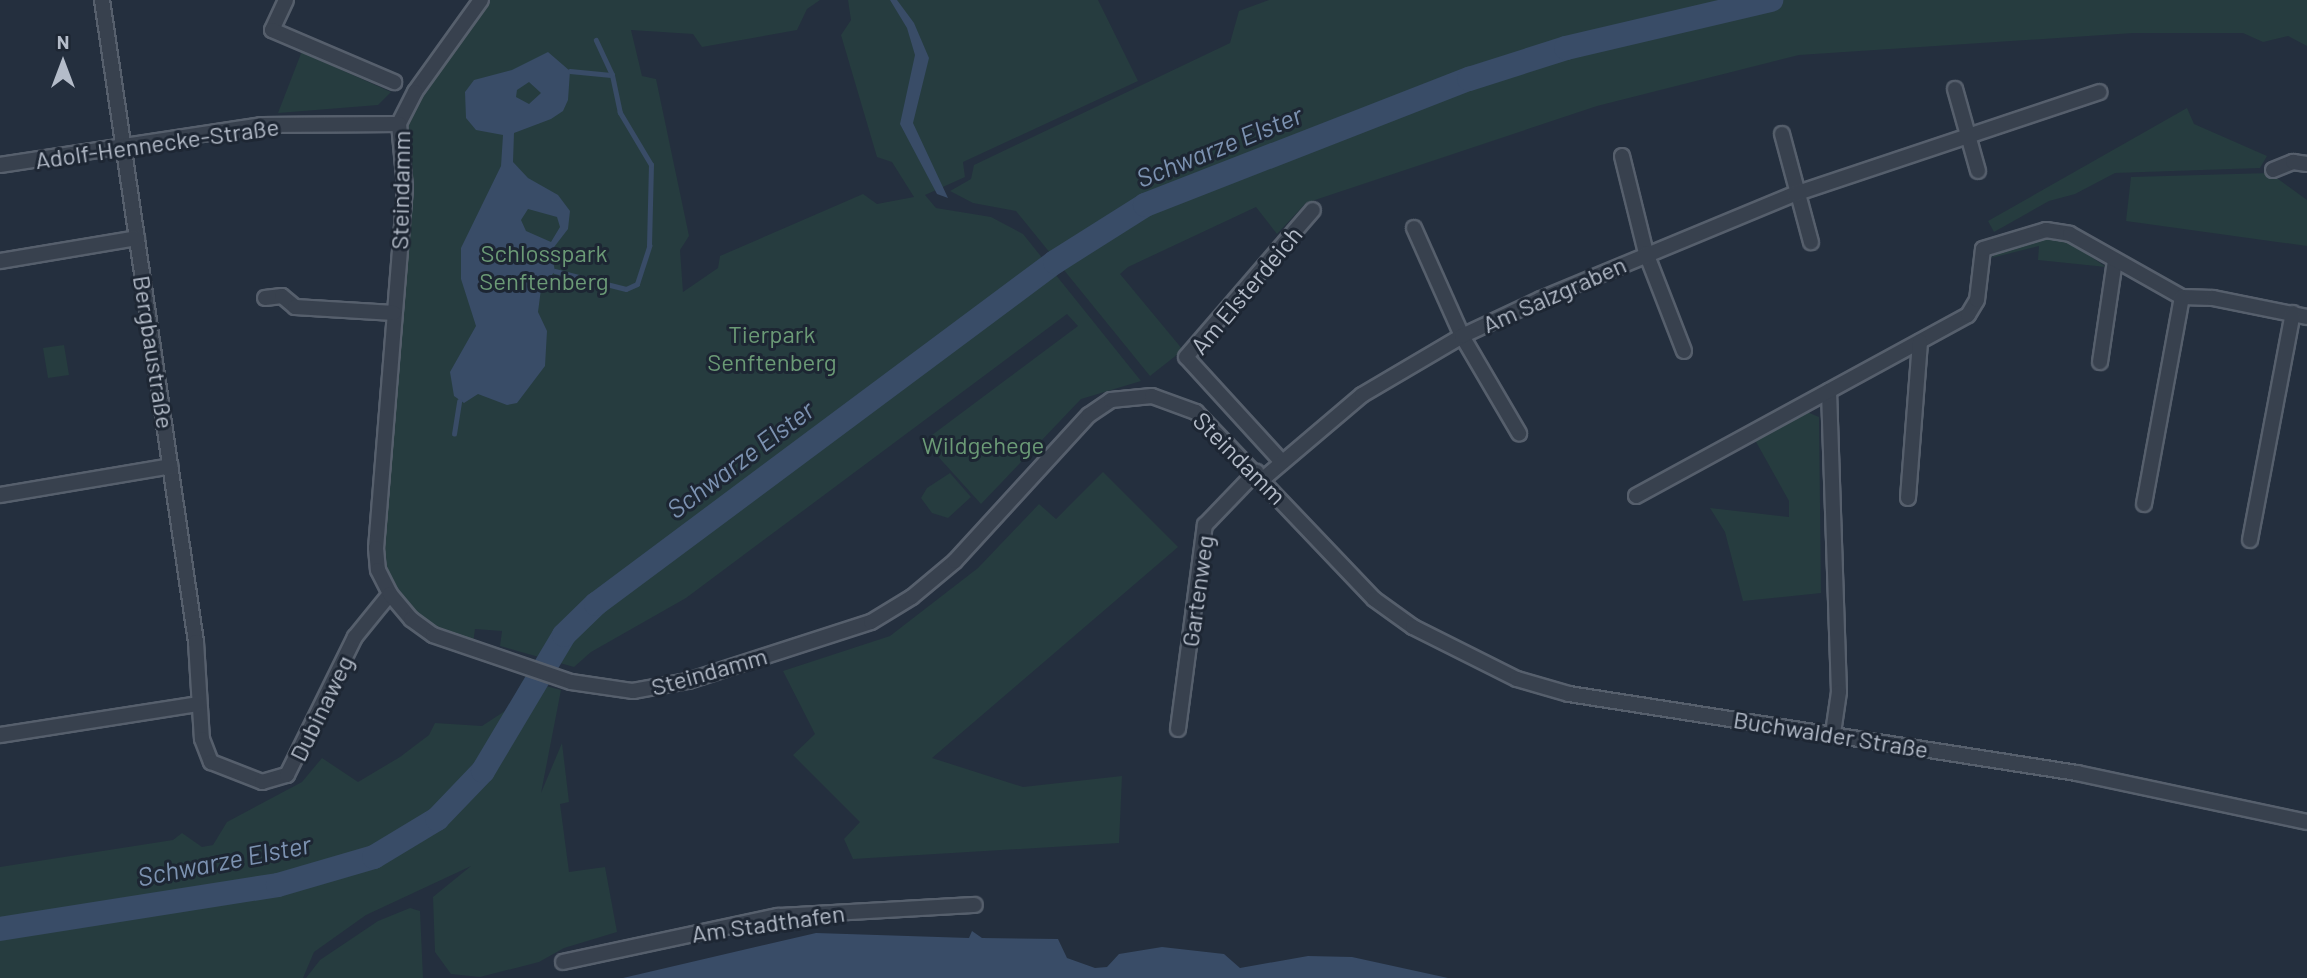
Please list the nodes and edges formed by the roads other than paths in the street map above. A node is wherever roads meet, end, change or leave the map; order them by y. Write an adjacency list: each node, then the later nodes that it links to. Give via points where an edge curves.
1 (102, 0): 10 (street, Bergbaustraße)
2 (286, 0): 4 (street, via 272,30)
3 (481, 0): 7 (street, Steindamm, via 415,92)
4 (394, 82)
5 (1955, 89): 9 (street)
6 (2099, 92): 9 (street, Am Salzgraben)
7 (399, 124): 10 (street, Adolf-Hennecke-Straße, via 261,125); 26 (street, Steindamm, via 405,188)
8 (1782, 134): 16 (street)
9 (1967, 136): 14 (street); 16 (street, Am Salzgraben)
10 (125, 145): 13 (street, Adolf-Hennecke-Straße); 19 (street, Bergbaustraße)
11 (1622, 156): 21 (street, Am Salzgraben)
12 (2307, 164): 15 (street, via 2293,162)
13 (0, 166)
14 (1978, 170)
15 (2273, 170)
16 (1795, 194): 20 (street); 21 (street, Am Salzgraben)
17 (1313, 211): 34 (street, Am Elsterdeich, via 1186,357)
18 (1414, 228): 28 (street, Am Salzgraben)
19 (137, 238): 22 (street); 35 (street, Bergbaustraße)
20 (1811, 242)
21 (1646, 253): 28 (street, Am Salzgraben); 30 (street, Am Salzgraben)
22 (0, 261)
23 (2115, 261): 24 (street); 29 (street, via 2070,233 2046,230 1983,249 1977,300 1968,315); 31 (street)
24 (2182, 297): 27 (street, via 2213,298); 40 (street)
25 (265, 298): 26 (street, via 282,296 295,307)
26 (394, 313): 42 (street, Steindamm, via 376,548 379,570)
27 (2300, 315): 41 (street)
28 (1462, 336): 33 (street, Am Salzgraben); 34 (street, Am Salzgraben, via 1362,395)
29 (1920, 341): 32 (street); 39 (street)
30 (1684, 351)
31 (2100, 362)
32 (1829, 391): 38 (street); 46 (street, via 1839,692)
33 (1519, 433)
34 (1282, 462): 36 (street, Am Salzgraben)
35 (171, 466): 37 (street); 44 (street, Bergbaustraße, via 196,642)
36 (1259, 476): 42 (street, Steindamm, via 1184,404 1152,396 1111,400 1075,429 955,561 890,613 655,690 616,690 568,681 433,635 411,619); 43 (street, Steindamm); 45 (street, Gartenweg, via 1205,525)
37 (0, 495)
38 (1636, 496)
39 (1908, 498)
40 (2144, 504)
41 (2250, 540)
42 (390, 594): 44 (street, Dubinaweg, via 364,621 298,757 281,779 249,780 211,762 203,747)
43 (1374, 599): 46 (street, Buchwalder Straße, via 1413,627 1541,687)
44 (199, 704): 47 (street)
45 (1178, 729)
46 (1833, 733): 48 (street, Buchwalder Straße, via 2077,774)
47 (0, 735)
48 (2307, 822)
49 (975, 905): 50 (street, Am Stadthafen, via 778,916)
50 (563, 962)

